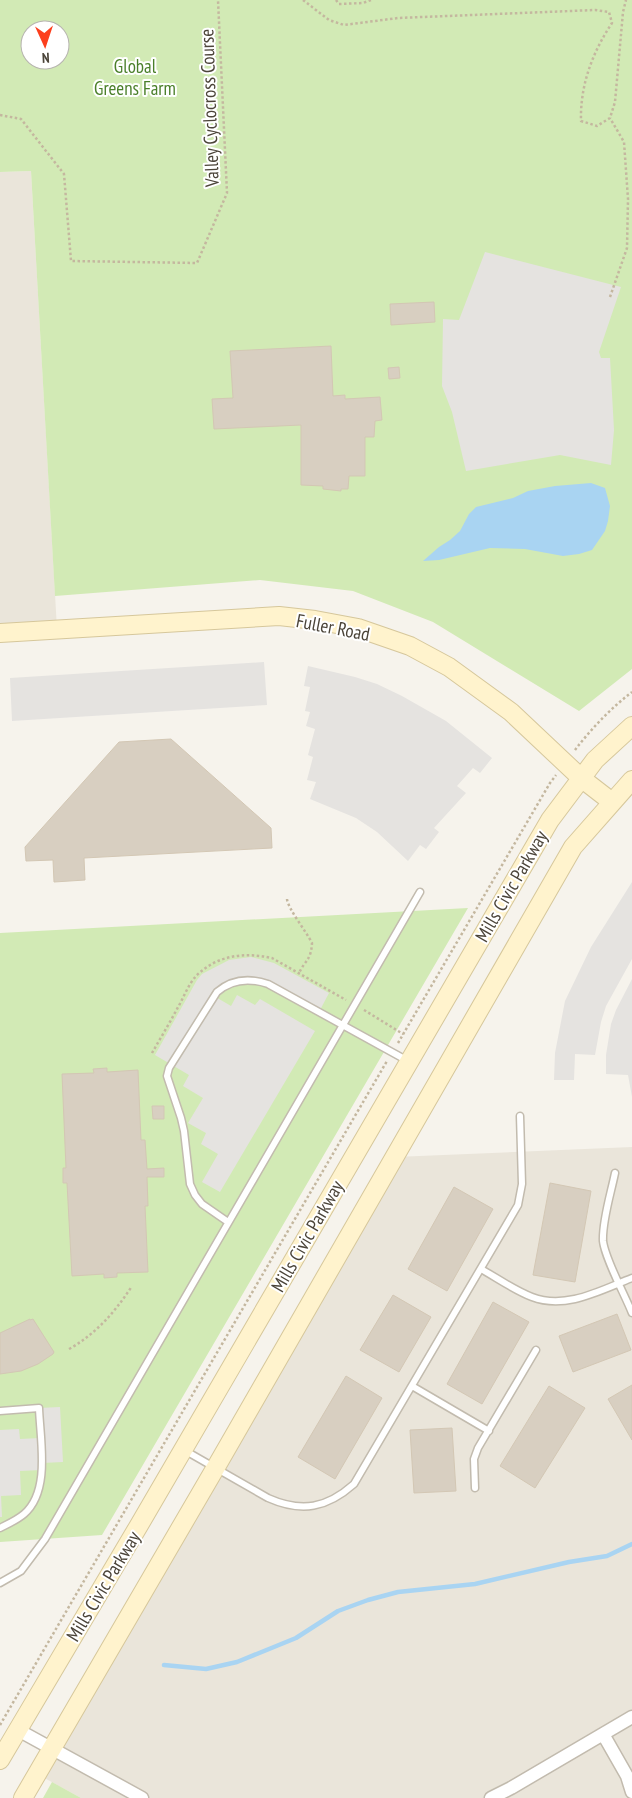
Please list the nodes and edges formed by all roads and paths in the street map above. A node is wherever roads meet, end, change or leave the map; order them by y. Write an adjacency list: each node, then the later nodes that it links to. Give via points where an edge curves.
1 (218, 0): 6 (path, Valley Cyclocross Course, via 227,193 197,263 71,261 64,174 21,119)
2 (303, 0): 7 (path, via 329,20 344,25 398,18 609,12 612,22 602,37 585,80 581,122 597,126)
3 (336, 0): 4 (path, via 339,4)
4 (371, 0)
5 (626, 0): 7 (path, via 615,102)
6 (0, 115)
7 (610, 118): 8 (path, via 624,142 628,199 627,248)
8 (610, 297)
9 (0, 633): 13 (main road, Fuller Road, via 279,616 358,628 410,646 450,667 511,712)
10 (632, 692): 12 (path)
11 (632, 726): 13 (main road, Mills Civic Parkway, via 595,760)
12 (578, 745)
13 (581, 778): 16 (main road, Fuller Road); 22 (main road, Mills Civic Parkway, via 550,820)
14 (553, 779): 21 (path)
15 (632, 780): 16 (main road, Mills Civic Parkway)
16 (612, 802): 37 (main road, Mills Civic Parkway, via 573,847)
17 (420, 892): 20 (lane)
18 (287, 899): 19 (path, via 288,906 312,942 309,960)
19 (299, 973)
20 (342, 1025): 21 (lane); 25 (lane); 25 (lane, via 268,984 254,980 238,981 217,992 169,1068 167,1076 184,1131 190,1184 202,1204)
21 (392, 1052): 22 (lane); 42 (path)
22 (409, 1062): 36 (main road, Mills Civic Parkway)
23 (520, 1116): 26 (lane, via 522,1189 518,1206)
24 (615, 1173): 28 (lane, via 604,1242)
25 (228, 1222): 40 (lane, via 44,1539 21,1571)
26 (481, 1269): 28 (lane, via 519,1291 548,1301 580,1298); 33 (lane)
27 (632, 1278): 28 (lane)
28 (619, 1283): 30 (lane)
29 (132, 1286): 31 (path, via 100,1326)
30 (632, 1313)
31 (69, 1349)
32 (536, 1350): 35 (lane)
33 (412, 1386): 35 (lane); 37 (lane, via 354,1484 326,1503 294,1506 280,1503)
34 (0, 1411): 39 (lane, via 39,1408 42,1477 25,1513)
35 (489, 1431): 38 (lane, via 474,1459)
36 (183, 1450): 37 (lane); 43 (main road, Mills Civic Parkway)
37 (216, 1468): 45 (main road, Mills Civic Parkway)
38 (475, 1488)
39 (0, 1528)
40 (0, 1583)
41 (632, 1717): 44 (street)
42 (0, 1725)
43 (18, 1730): 45 (street); 46 (main road, Mills Civic Parkway)
44 (603, 1734): 47 (street, via 627,1776); 50 (street)
45 (52, 1748): 48 (main road, Mills Civic Parkway); 49 (street)
46 (0, 1760)
47 (632, 1792)
48 (23, 1798)
49 (142, 1798)
50 (491, 1798)

